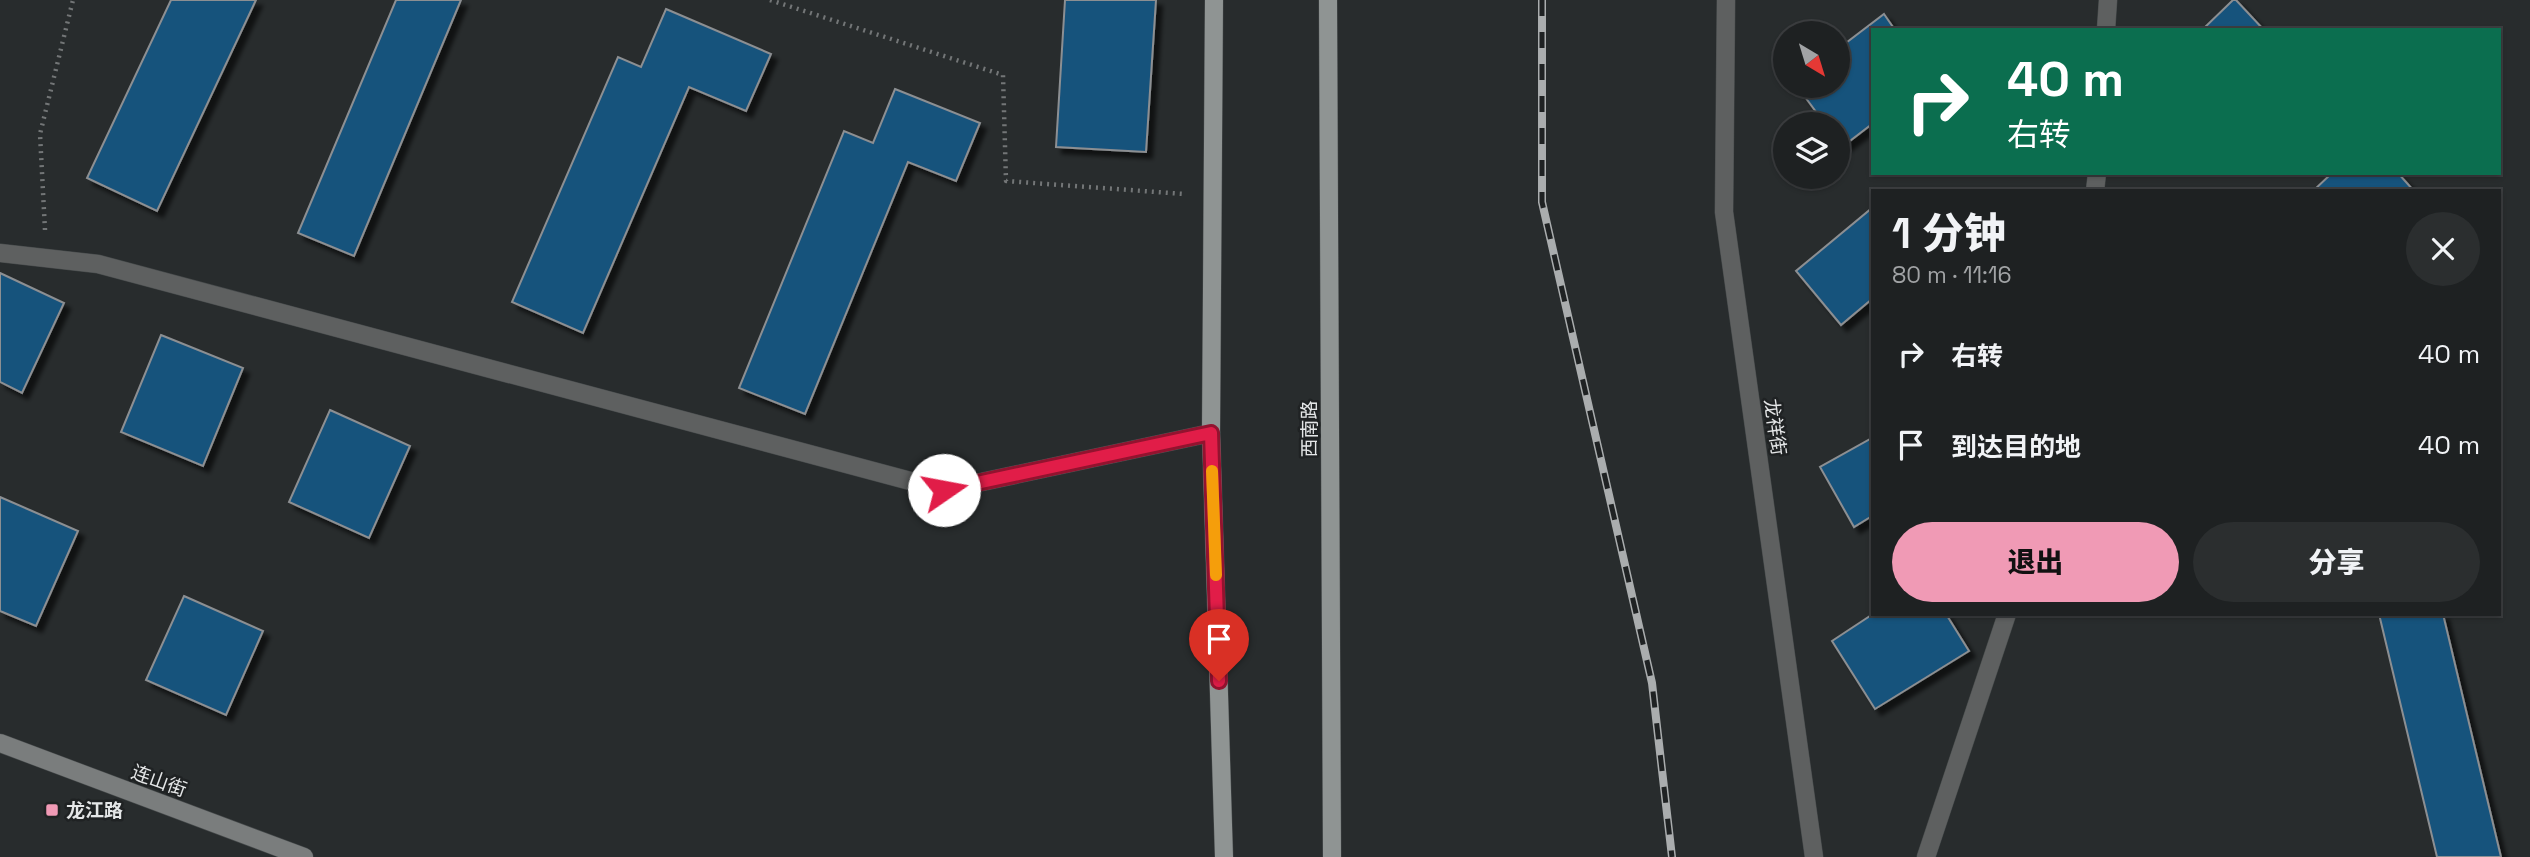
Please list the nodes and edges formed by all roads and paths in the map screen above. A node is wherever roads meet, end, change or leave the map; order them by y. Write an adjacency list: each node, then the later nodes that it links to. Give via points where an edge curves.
1 (73, 0): 10 (path, via 40,134)
2 (769, 0): 8 (path, via 1003,75 1006,181)
3 (1214, 0): 8 (main road)
4 (1328, 0): 16 (main road, 西南路)
5 (1726, 0): 17 (street, 龙祥街, via 1724,212)
6 (2108, 0): 7 (street)
7 (2106, 28)
8 (1213, 196): 11 (main road)
9 (0, 253): 10 (street)
10 (46, 259): 11 (street, via 98,264 944,490)
11 (1211, 433): 15 (main road)
12 (2006, 616): 18 (street)
13 (0, 743): 14 (street, 连山街)
14 (304, 857)
15 (1224, 857)
16 (1332, 857)
17 (1814, 857)
18 (1926, 857)

